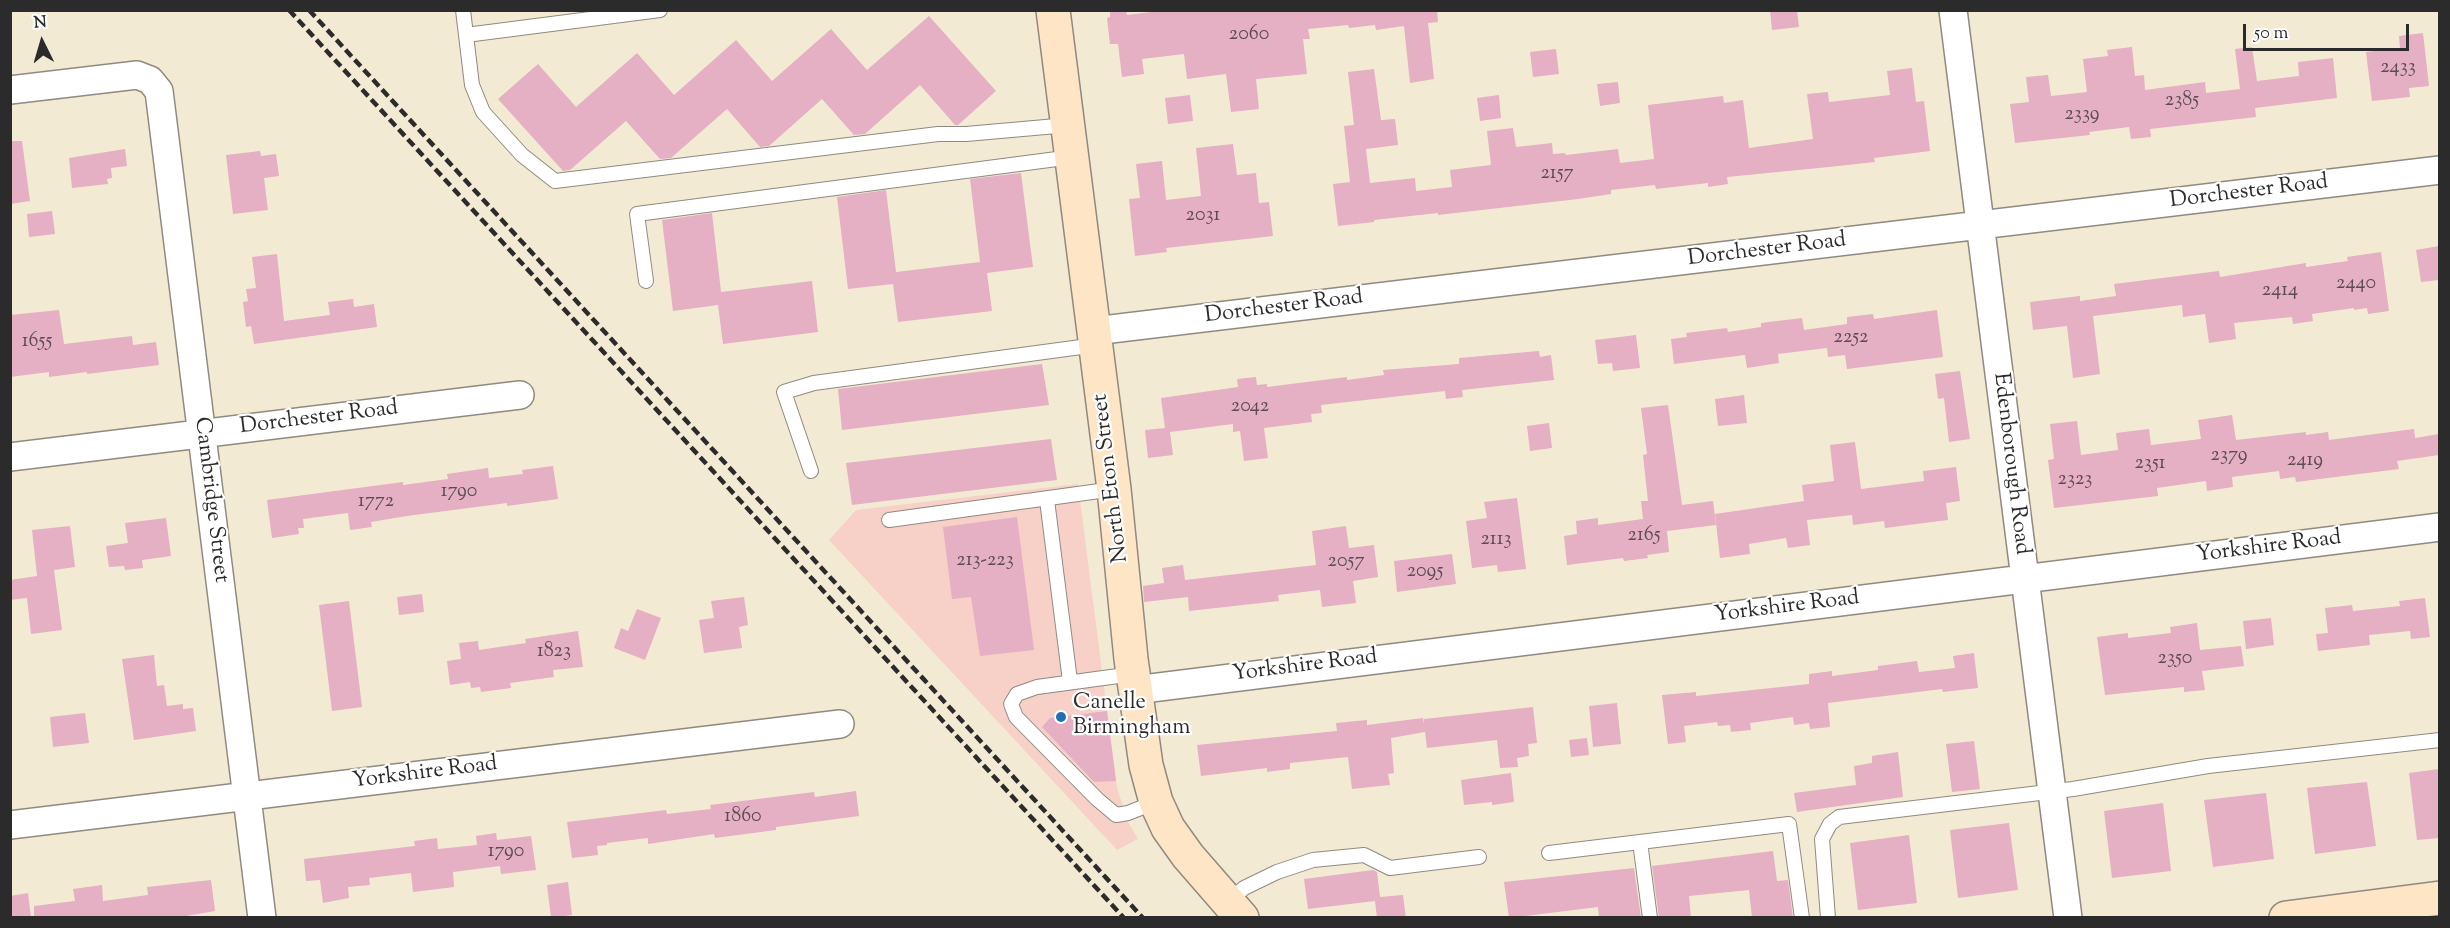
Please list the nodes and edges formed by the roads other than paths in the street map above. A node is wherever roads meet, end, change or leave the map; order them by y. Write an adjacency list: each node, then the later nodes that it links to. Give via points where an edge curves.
1 (463, 10): 5 (lane)
2 (660, 10): 5 (lane)
3 (1053, 10): 7 (street, North Eton Street)
4 (1953, 10): 9 (street, Edenborough Road)
5 (466, 35): 7 (lane, via 472,85 483,112 522,155 555,181 938,134 978,133)
6 (10, 90): 13 (street, Cambridge Street, via 137,75 155,84 161,98)
7 (1070, 141): 10 (lane, via 637,214); 11 (street, North Eton Street)
8 (2439, 170): 9 (street, Dorchester Road)
9 (1980, 225): 11 (street, Dorchester Road); 20 (street, Edenborough Road)
10 (646, 281)
11 (1095, 338): 15 (lane, via 814,383 784,392); 16 (street, North Eton Street)
12 (520, 395): 13 (street, Dorchester Road)
13 (202, 434): 14 (street, Dorchester Road); 26 (street, Cambridge Street)
14 (10, 458)
15 (812, 471)
16 (1114, 489): 17 (lane); 22 (street, North Eton Street)
17 (1047, 500): 18 (lane); 21 (lane)
18 (888, 520)
19 (2439, 527): 20 (street, Yorkshire Road)
20 (2025, 578): 22 (street, Yorkshire Road); 25 (street, Edenborough Road)
21 (1070, 681): 22 (lane); 27 (lane, via 1017,694 1011,704 1016,717 1116,815)
22 (1134, 682): 27 (street, North Eton Street, via 1146,765)
23 (840, 724): 26 (street, Yorkshire Road)
24 (2439, 740): 25 (lane, via 2208,766)
25 (2050, 791): 37 (lane, via 1839,817 1822,839); 38 (street, Edenborough Road)
26 (247, 796): 28 (street, Yorkshire Road); 34 (street, Cambridge Street)
27 (1156, 802): 33 (street, North Eton Street, via 1188,856)
28 (10, 825)
29 (1640, 842): 30 (lane); 35 (lane); 36 (lane, via 1789,824)
30 (1549, 854)
31 (1479, 857): 33 (lane, via 1390,868 1364,855 1313,860 1244,888)
32 (2439, 898): 39 (street)
33 (1235, 910)
34 (262, 918)
35 (1650, 918)
36 (1802, 918)
37 (1828, 918)
38 (2068, 918)
39 (2286, 918)

